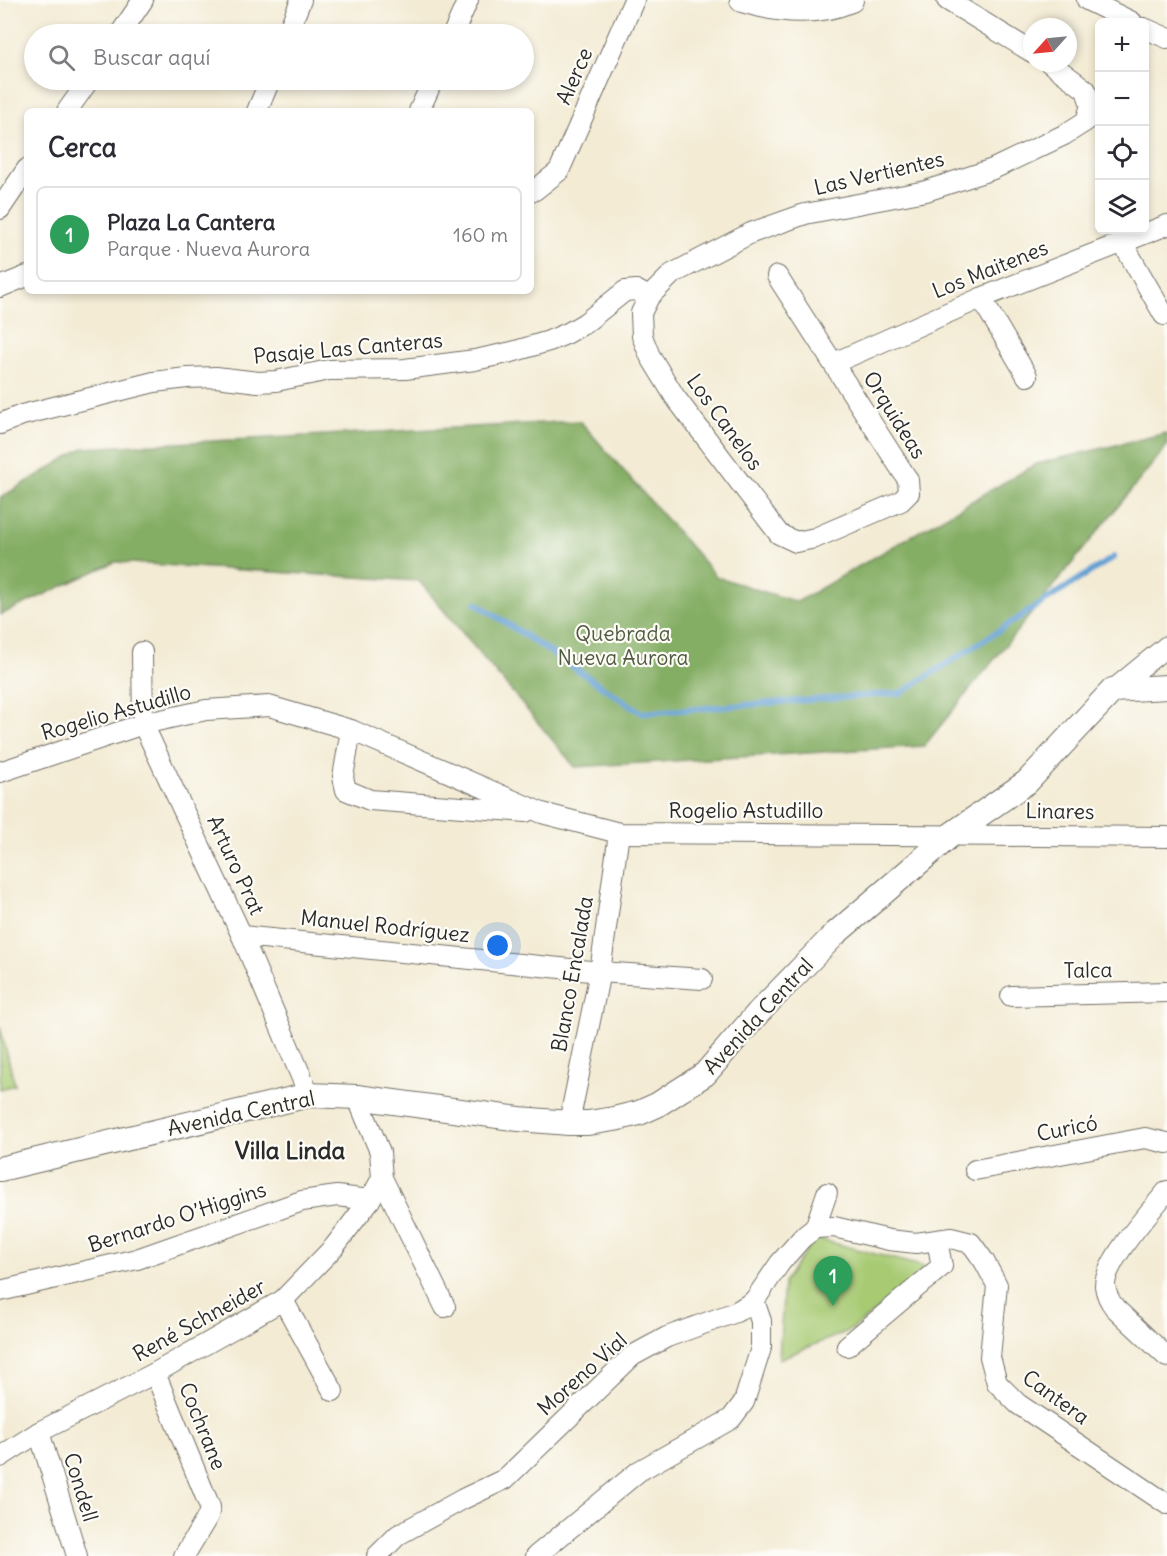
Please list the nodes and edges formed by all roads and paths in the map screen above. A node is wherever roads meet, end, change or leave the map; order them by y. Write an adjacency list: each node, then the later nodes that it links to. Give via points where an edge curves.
1 (143, 0): 11 (street)
2 (301, 0): 12 (street)
3 (468, 0): 13 (street)
4 (634, 0): 25 (street, Alerce, via 559,171)
5 (742, 0): 9 (street, via 781,9)
6 (851, 0): 9 (street)
7 (947, 0): 16 (street)
8 (1087, 0): 10 (street)
9 (818, 4)
10 (1122, 18)
11 (127, 24)
12 (291, 24)
13 (457, 24)
14 (1149, 30): 15 (street)
15 (1167, 38)
16 (1023, 46)
17 (1062, 72): 32 (street, Las Vertientes, via 1086,90 1091,105 1086,121 1064,135 993,169 926,191 805,214 751,232 672,274)
18 (82, 90): 21 (street)
19 (266, 90): 22 (street)
20 (428, 90): 23 (street)
21 (69, 108)
22 (258, 108)
23 (420, 108)
24 (24, 173): 26 (street)
25 (534, 190)
26 (0, 209)
27 (1167, 225): 28 (street, Los Maitenes)
28 (1122, 242): 33 (street, Los Maitenes); 34 (street)
29 (777, 276): 35 (street, Orquideas)
30 (24, 277): 31 (street)
31 (0, 286)
32 (649, 297): 37 (street, Pasaje Las Canteras, via 636,290 625,291 568,333 522,350 475,360 405,369 329,370 276,381 206,377 154,382); 38 (street, Los Canelos, via 641,313 642,336 675,397 779,534 796,542)
33 (981, 298): 35 (street, Los Maitenes); 36 (street)
34 (1164, 315)
35 (834, 363): 38 (street, Orquideas, via 909,480 909,492 901,501)
36 (1027, 376)
37 (0, 424)
38 (815, 538)
39 (1167, 646): 42 (street, Avenida Central)
40 (142, 652): 43 (street, Arturo Prat)
41 (1167, 687): 42 (street)
42 (1113, 690): 48 (street, Avenida Central, via 1027,782)
43 (143, 724): 44 (street, Rogelio Astudillo, via 206,710 269,706); 45 (street, Rogelio Astudillo); 50 (street, Arturo Prat)
44 (351, 730): 46 (street, Rogelio Astudillo); 46 (street, Rogelio Astudillo, via 344,777 346,790 370,800)
45 (0, 772)
46 (542, 813): 47 (street, Rogelio Astudillo)
47 (619, 833): 48 (street, Rogelio Astudillo); 51 (street, Blanco Encalada)
48 (952, 834): 49 (street, Linares); 57 (street, Avenida Central, via 835,934 705,1074 639,1113)
49 (1167, 837)
50 (242, 936): 51 (street, Manuel Rodríguez); 55 (street, Arturo Prat)
51 (600, 972): 52 (street, Manuel Rodríguez); 57 (street, Blanco Encalada)
52 (702, 979)
53 (1167, 992): 54 (street, Talca)
54 (1011, 996)
55 (309, 1095): 56 (street, Avenida Central); 59 (street, Avenida Central)
56 (357, 1097): 57 (street, Avenida Central); 61 (street, via 380,1152)
57 (569, 1123)
58 (1167, 1143): 60 (street, Curicó, via 1145,1138)
59 (0, 1169)
60 (975, 1170)
61 (382, 1178): 64 (street, René Schneider); 70 (street)
62 (1167, 1191): 72 (street, via 1116,1255 1105,1285 1110,1301)
63 (827, 1193): 65 (street, Moreno Vial)
64 (370, 1200): 67 (street, Bernardo O’Higgins, via 337,1196 302,1201 137,1259); 68 (street, René Schneider, via 334,1247)
65 (815, 1228): 66 (street, via 834,1227 916,1243); 69 (street, Moreno Vial, via 780,1263)
66 (944, 1240): 71 (street, via 942,1266); 77 (street, Cantera, via 971,1243 997,1285 990,1357 997,1383 1018,1404)
67 (0, 1291)
68 (283, 1300): 73 (street, René Schneider); 74 (street)
69 (754, 1301): 80 (street, Moreno Vial, via 632,1356 505,1479 399,1535); 81 (street, via 761,1348 744,1402 731,1419 639,1472)
70 (445, 1307)
71 (847, 1346)
72 (1164, 1347)
73 (155, 1373): 75 (street, René Schneider); 79 (street, Cochrane, via 210,1507)
74 (333, 1391)
75 (39, 1432): 76 (street, René Schneider); 78 (street, Condell)
76 (0, 1457)
77 (1167, 1504)
78 (77, 1556)
79 (184, 1556)
80 (377, 1556)
81 (536, 1556)

